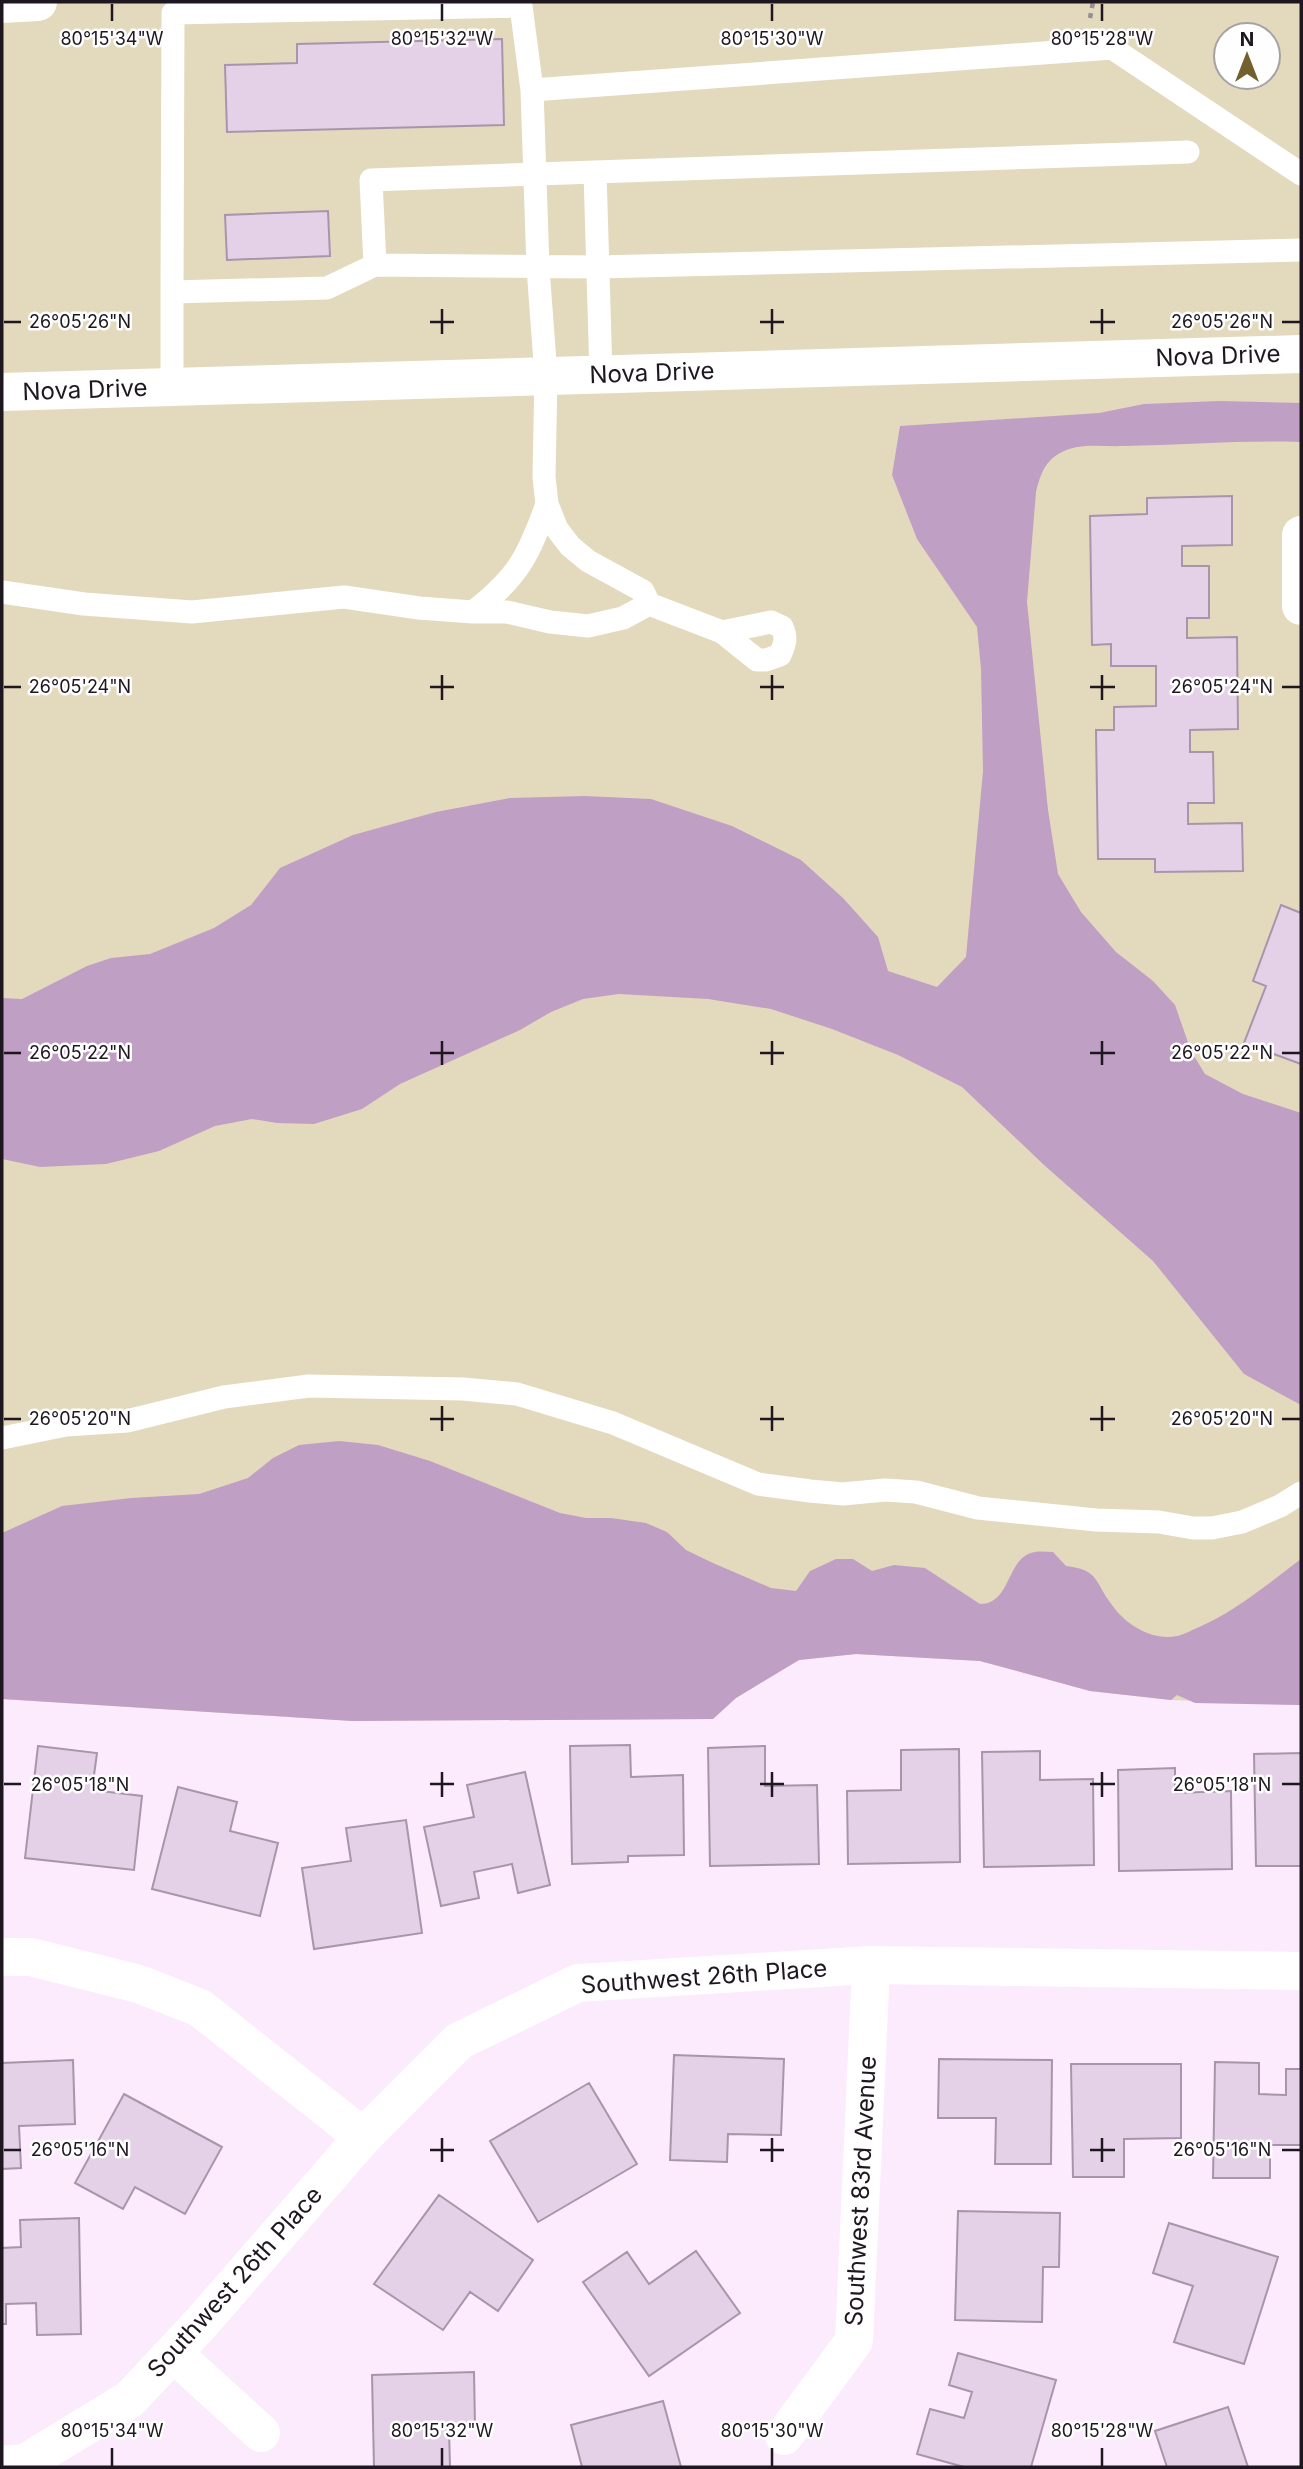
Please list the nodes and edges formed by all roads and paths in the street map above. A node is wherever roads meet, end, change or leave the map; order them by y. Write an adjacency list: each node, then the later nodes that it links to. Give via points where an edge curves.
1 (38, 2): 2 (street)
2 (2, 4)
3 (532, 90): 6 (lane); 7 (lane, via 1112,48); 12 (lane, via 521,6 173,13)
4 (1188, 152): 5 (lane)
5 (595, 172): 6 (lane); 10 (lane)
6 (535, 174): 9 (lane, via 371,180); 11 (lane)
7 (1301, 174)
8 (1301, 250): 10 (lane)
9 (375, 265): 11 (lane); 12 (lane, via 327,288)
10 (598, 267): 11 (lane); 14 (lane)
11 (538, 268): 15 (lane)
12 (172, 292): 16 (lane)
13 (1301, 354): 14 (street, Nova Drive)
14 (601, 375): 15 (street, Nova Drive)
15 (546, 376): 16 (street, Nova Drive); 18 (lane)
16 (172, 387): 17 (street, Nova Drive)
17 (2, 392)
18 (547, 504): 21 (lane, via 570,546 643,591); 23 (lane, via 522,564 501,591)
19 (1301, 535): 22 (street)
20 (2, 592): 23 (lane, via 192,612 344,597)
21 (649, 604): 23 (lane, via 623,618 588,626 507,612); 24 (lane)
22 (1301, 606)
23 (473, 612)
24 (722, 632)
25 (2, 1438): 26 (lane, via 66,1425 127,1421 224,1397 309,1386 463,1389 517,1394 600,1419 758,1485 843,1494 916,1492 978,1507 1193,1528 1242,1522)
26 (1301, 1493)
27 (2, 1957): 30 (street, via 31,1957 126,1981 200,2008)
28 (871, 1965): 29 (street, Southwest 26th Place); 30 (street, Southwest 26th Place, via 578,1983 458,2041); 33 (street, Southwest 83rd Avenue, via 854,2341)
29 (1301, 1972)
30 (363, 2137): 31 (street, Southwest 26th Place)
31 (173, 2353): 32 (street); 34 (street, Southwest 26th Place, via 130,2399 25,2463)
32 (261, 2433)
33 (784, 2436)
34 (2, 2465)

